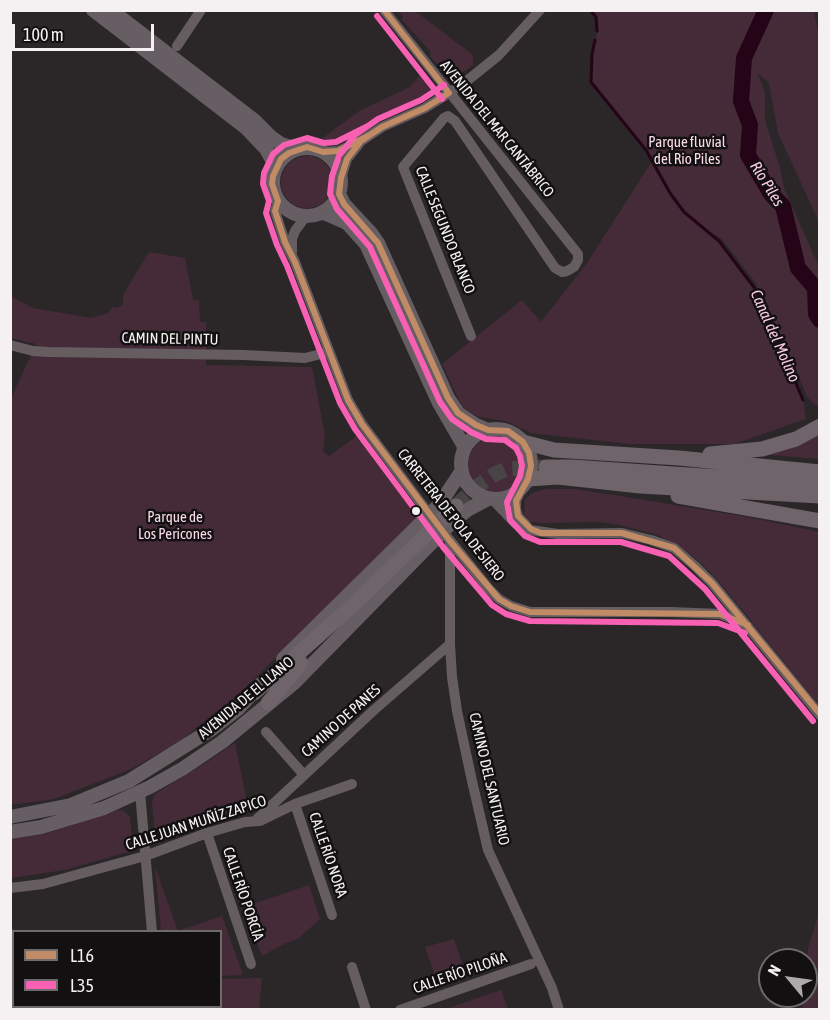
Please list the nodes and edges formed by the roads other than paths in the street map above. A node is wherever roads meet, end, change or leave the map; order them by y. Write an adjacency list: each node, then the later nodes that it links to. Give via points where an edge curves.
1 (93, 10): 12 (main road, via 246,128 266,149)
2 (111, 10): 10 (main road, via 271,137)
3 (201, 10): 6 (street)
4 (384, 10): 7 (street, AVENIDA DEL MAR CANTÁBRICO)
5 (540, 10): 7 (street, via 499,55)
6 (177, 46)
7 (449, 93): 8 (street); 9 (street, AVENIDA DEL MAR CANTÁBRICO, via 575,249 578,260 574,267 562,272 555,268 451,118 444,118)
8 (361, 141): 11 (street, via 338,151); 13 (street, via 347,159)
9 (424, 141): 19 (street, CALLE SEGUNDO BLANCO, via 403,167)
10 (298, 148): 11 (main road); 12 (main road)
11 (323, 152): 13 (main road, via 335,163)
12 (276, 167): 15 (main road, via 272,184)
13 (341, 178): 14 (main road)
14 (339, 194): 16 (main road); 23 (main road, via 378,243 448,398 466,420)
15 (278, 201): 17 (main road, via 285,209); 18 (street, CARRETERA DE POLA DE SIERO, via 275,211)
16 (322, 212): 17 (main road); 25 (main road, via 347,224 366,244 439,403)
17 (306, 216): 18 (street, via 295,231)
18 (291, 253): 21 (street, CARRETERA DE POLA DE SIERO)
19 (471, 336)
20 (10, 345): 21 (street, CAMIN DEL PINTU, via 48,352 304,358)
21 (329, 352): 37 (street, CARRETERA DE POLA DE SIERO, bridge, via 362,424)
22 (819, 426): 26 (highway, via 796,439 762,449)
23 (488, 430): 24 (main road, via 508,431); 25 (main road, via 471,439)
24 (523, 442): 26 (highway, via 554,450); 30 (main road, via 531,466)
25 (465, 448): 28 (main road)
26 (679, 458): 29 (highway)
27 (546, 466): 29 (highway)
28 (461, 472): 33 (main road, via 471,489); 41 (main road, AVENIDA DE EL LLANO, via 439,505 270,671)
29 (817, 478)
30 (525, 483): 31 (highway, via 558,477); 33 (main road, via 507,498); 36 (street, via 516,501 518,516)
31 (640, 486): 32 (highway); 35 (highway)
32 (819, 496)
33 (490, 499): 36 (street, via 515,524); 42 (main road, AVENIDA DE EL LLANO, via 452,522 294,683)
34 (456, 506): 38 (highway)
35 (819, 521)
36 (541, 533): 39 (street, via 622,533 674,548)
37 (448, 537): 39 (street, CARRETERA DE POLA DE SIERO, via 499,599 530,612 720,614); 40 (street, CAMINO DEL SANTUARIO)
38 (353, 605): 41 (highway); 42 (highway)
39 (748, 625): 43 (street)
40 (450, 644): 45 (street, CAMINO DE PANES); 62 (street, CAMINO DEL SANTUARIO, via 457,711 488,850)
41 (254, 693): 49 (main road, AVENIDA DE EL LLANO, via 212,729 129,781 71,805)
42 (268, 703): 47 (main road, AVENIDA DE EL LLANO, via 222,742)
43 (819, 715)
44 (266, 732): 45 (street)
45 (304, 775): 50 (street, CAMINO DE PANES)
46 (352, 784): 48 (street, CALLE JUAN MUÑÍZ ZAPICO)
47 (140, 792): 51 (main road, AVENIDA DE EL LLANO, via 41,827); 53 (street)
48 (295, 804): 50 (street, CALLE JUAN MUÑÍZ ZAPICO); 55 (street, CALLE RÍO NORA)
49 (10, 817)
50 (255, 821): 52 (street, CALLE JUAN MUÑÍZ ZAPICO)
51 (10, 832)
52 (207, 833): 53 (street, CALLE JUAN MUÑÍZ ZAPICO); 57 (street, CALLE RÍO PORCÍA)
53 (145, 856): 54 (street, CALLE JUAN MUÑÍZ ZAPICO, via 43,884); 56 (street)
54 (10, 888)
55 (332, 915)
56 (152, 930)
57 (251, 964)
58 (531, 964): 61 (street, CALLE RÍO PILOÑA)
59 (352, 967): 60 (street)
60 (366, 1010)
61 (400, 1010)
62 (559, 1010)

